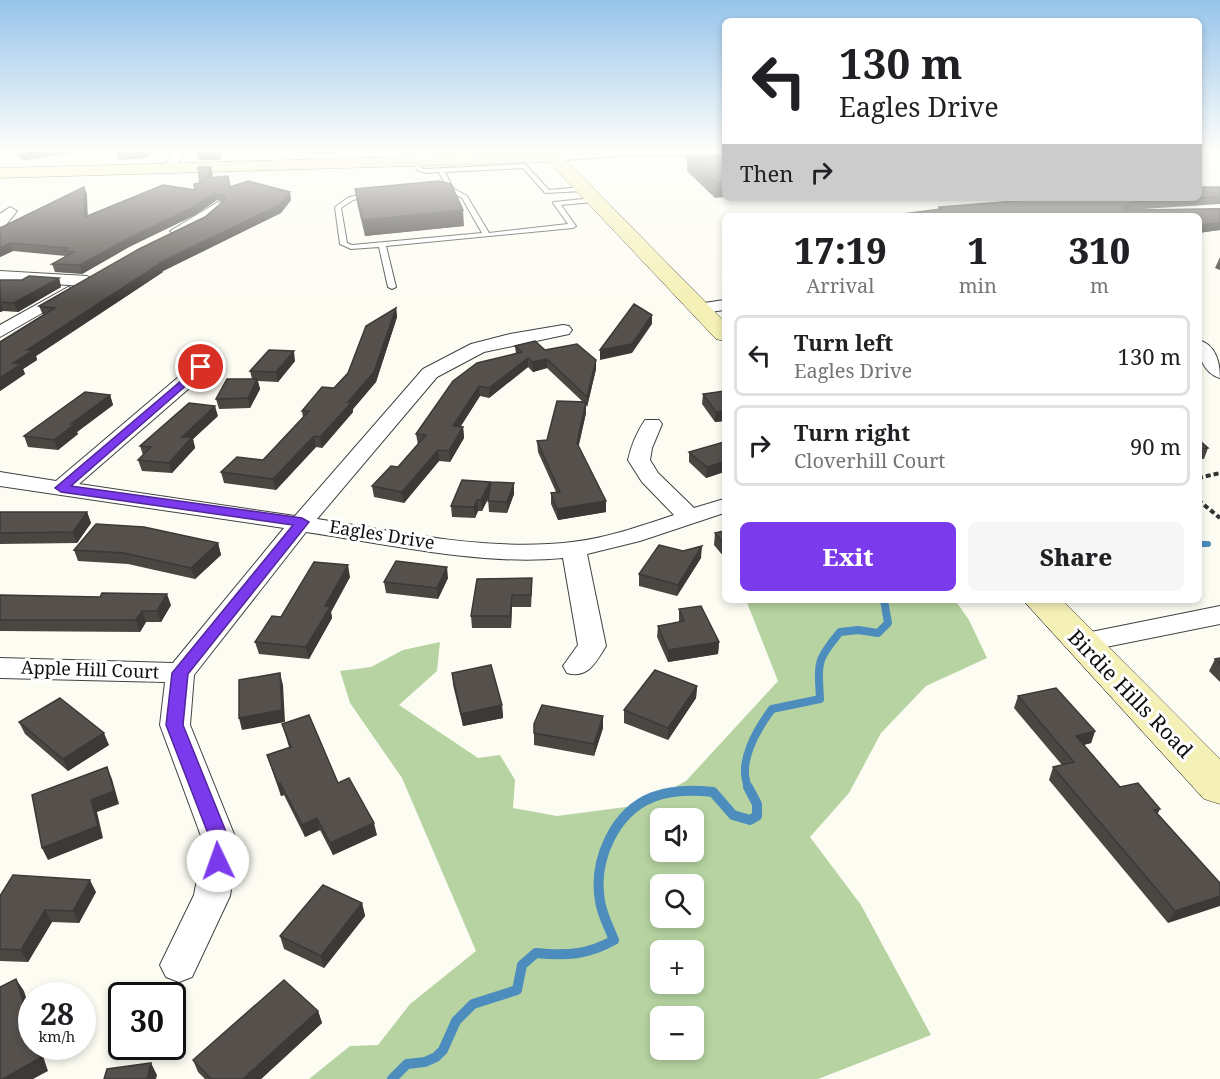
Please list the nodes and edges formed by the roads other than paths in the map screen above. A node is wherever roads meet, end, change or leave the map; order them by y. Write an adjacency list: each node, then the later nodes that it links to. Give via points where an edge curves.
1 (349, 199): 10 (lane, via 337,212 344,244 359,248)
2 (466, 199): 8 (lane)
3 (569, 199): 8 (lane, via 556,203 573,226)
4 (593, 199): 16 (main road)
5 (218, 206): 9 (street, via 201,220)
6 (10, 211): 7 (street)
7 (0, 223)
8 (487, 235): 10 (lane)
9 (160, 239)
10 (382, 246): 14 (lane)
11 (102, 271): 13 (street)
12 (0, 276): 13 (street)
13 (87, 280): 18 (street)
14 (392, 287)
15 (722, 305): 16 (street)
16 (698, 309): 19 (main road)
17 (562, 330): 28 (street, via 486,343 430,373)
18 (0, 332)
19 (722, 332)
20 (1202, 350): 22 (street)
21 (201, 367): 25 (street)
22 (1220, 372)
23 (652, 424): 27 (street, via 639,460)
24 (0, 479): 25 (street, Eagles Drive)
25 (61, 488): 28 (street, Eagles Drive)
26 (722, 507): 27 (street, Eagles Drive)
27 (689, 517): 29 (street, Eagles Drive)
28 (302, 522): 29 (street, Eagles Drive, via 442,545 506,550); 35 (street)
29 (574, 549): 33 (street, via 592,646)
30 (1044, 603): 32 (main road, Birdie Hills Road)
31 (1220, 615): 32 (street)
32 (1081, 643): 36 (main road, Birdie Hills Road)
33 (576, 666)
34 (0, 668): 35 (street, Apple Hill Court)
35 (180, 673): 37 (street, via 175,725 221,844 212,896)
36 (1220, 787)
37 (179, 965)

